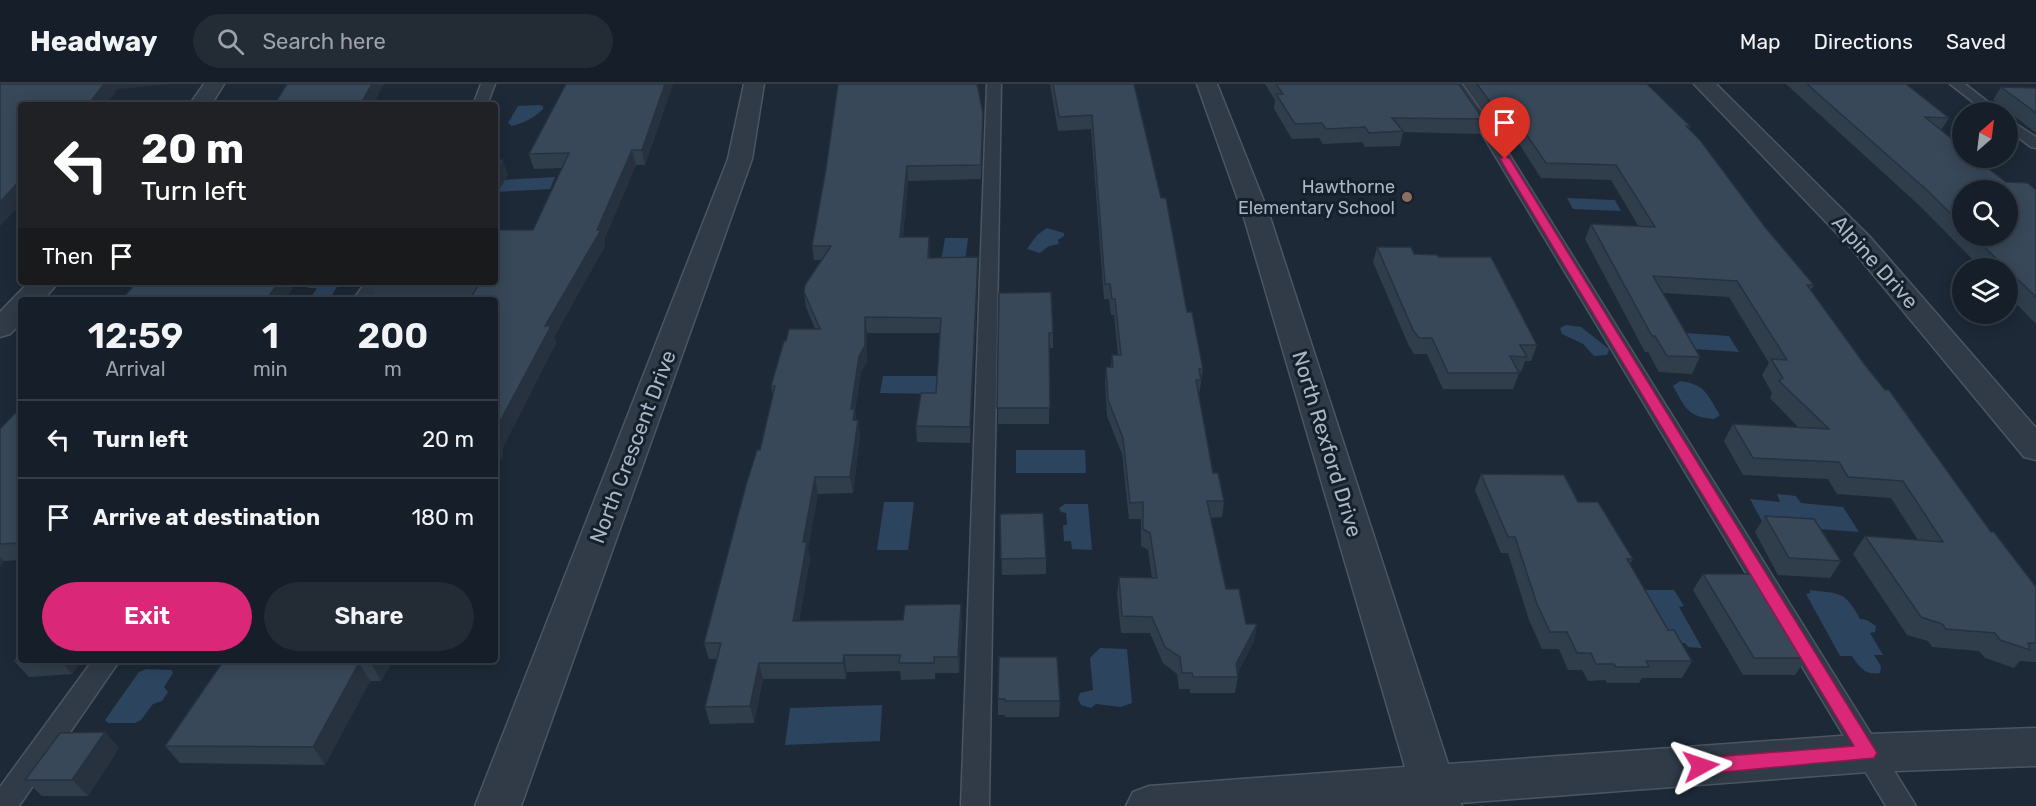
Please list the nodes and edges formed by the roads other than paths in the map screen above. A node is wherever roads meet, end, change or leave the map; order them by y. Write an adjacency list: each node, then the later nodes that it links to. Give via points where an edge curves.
1 (214, 84): 9 (street)
2 (488, 84): 10 (lane)
3 (754, 84): 24 (street, North Crescent Drive, via 740,159)
4 (994, 84): 25 (lane)
5 (1207, 84): 22 (street, North Rexford Drive, via 1256,214)
6 (1455, 84): 21 (lane)
7 (1704, 84): 18 (street, Alpine Drive, via 1861,243)
8 (1957, 84): 11 (lane)
9 (202, 102)
10 (481, 102)
11 (1981, 102)
12 (2018, 130): 13 (lane)
13 (2036, 144)
14 (42, 285): 15 (street)
15 (30, 297)
16 (18, 310): 17 (street)
17 (0, 328)
18 (2036, 449)
19 (105, 663): 23 (lane)
20 (2036, 747): 21 (street)
21 (1868, 753): 22 (street); 27 (lane)
22 (1436, 796): 26 (street)
23 (3, 806)
24 (498, 806)
25 (975, 806)
26 (1149, 806)
27 (1902, 806)

